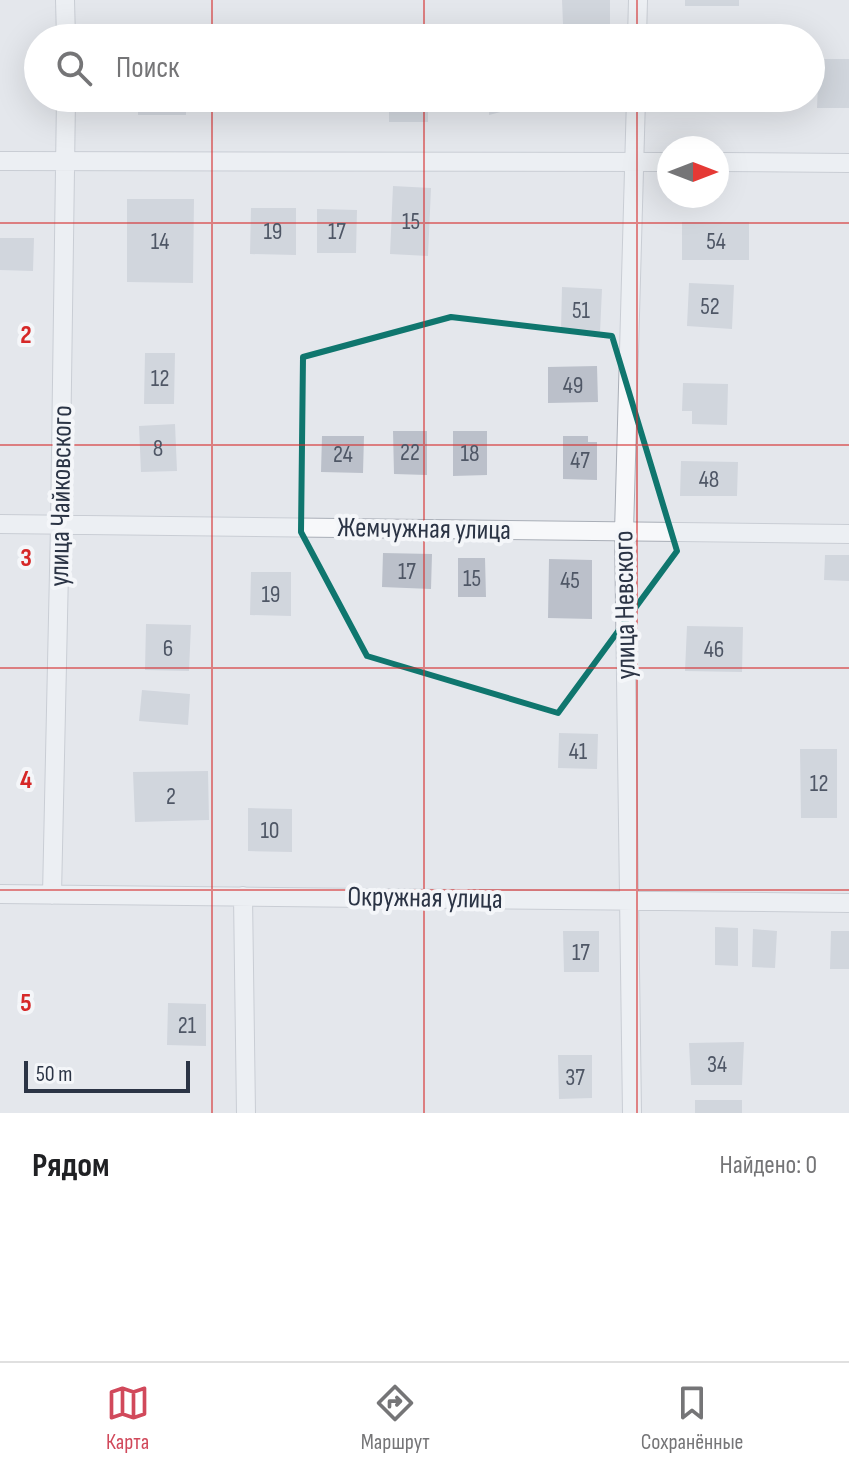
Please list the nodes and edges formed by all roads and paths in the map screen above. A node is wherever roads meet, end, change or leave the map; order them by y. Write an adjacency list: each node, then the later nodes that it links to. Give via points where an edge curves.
1 (65, 0): 3 (street)
2 (638, 0): 4 (street)
3 (66, 24)
4 (637, 24)
5 (66, 112): 8 (street, улица Чайковского)
6 (636, 112): 9 (street, улица Невского)
7 (0, 161): 8 (street)
8 (66, 161): 9 (street); 14 (street, улица Чайковского)
9 (635, 162): 10 (street); 15 (street, улица Невского)
10 (657, 162)
11 (729, 162): 12 (street)
12 (849, 163)
13 (0, 524): 14 (street, Жемчужная улица)
14 (60, 525): 15 (street, Жемчужная улица); 18 (street, улица Чайковского)
15 (624, 532): 16 (street, Жемчужная улица); 20 (street, улица Невского)
16 (849, 534)
17 (0, 894): 18 (street, Окружная улица)
18 (52, 895): 19 (street, Окружная улица)
19 (243, 896): 20 (street, Окружная улица); 22 (street)
20 (629, 900): 21 (street, Окружная улица); 23 (street, улица Невского)
21 (849, 903)
22 (246, 1113)
23 (632, 1113)

